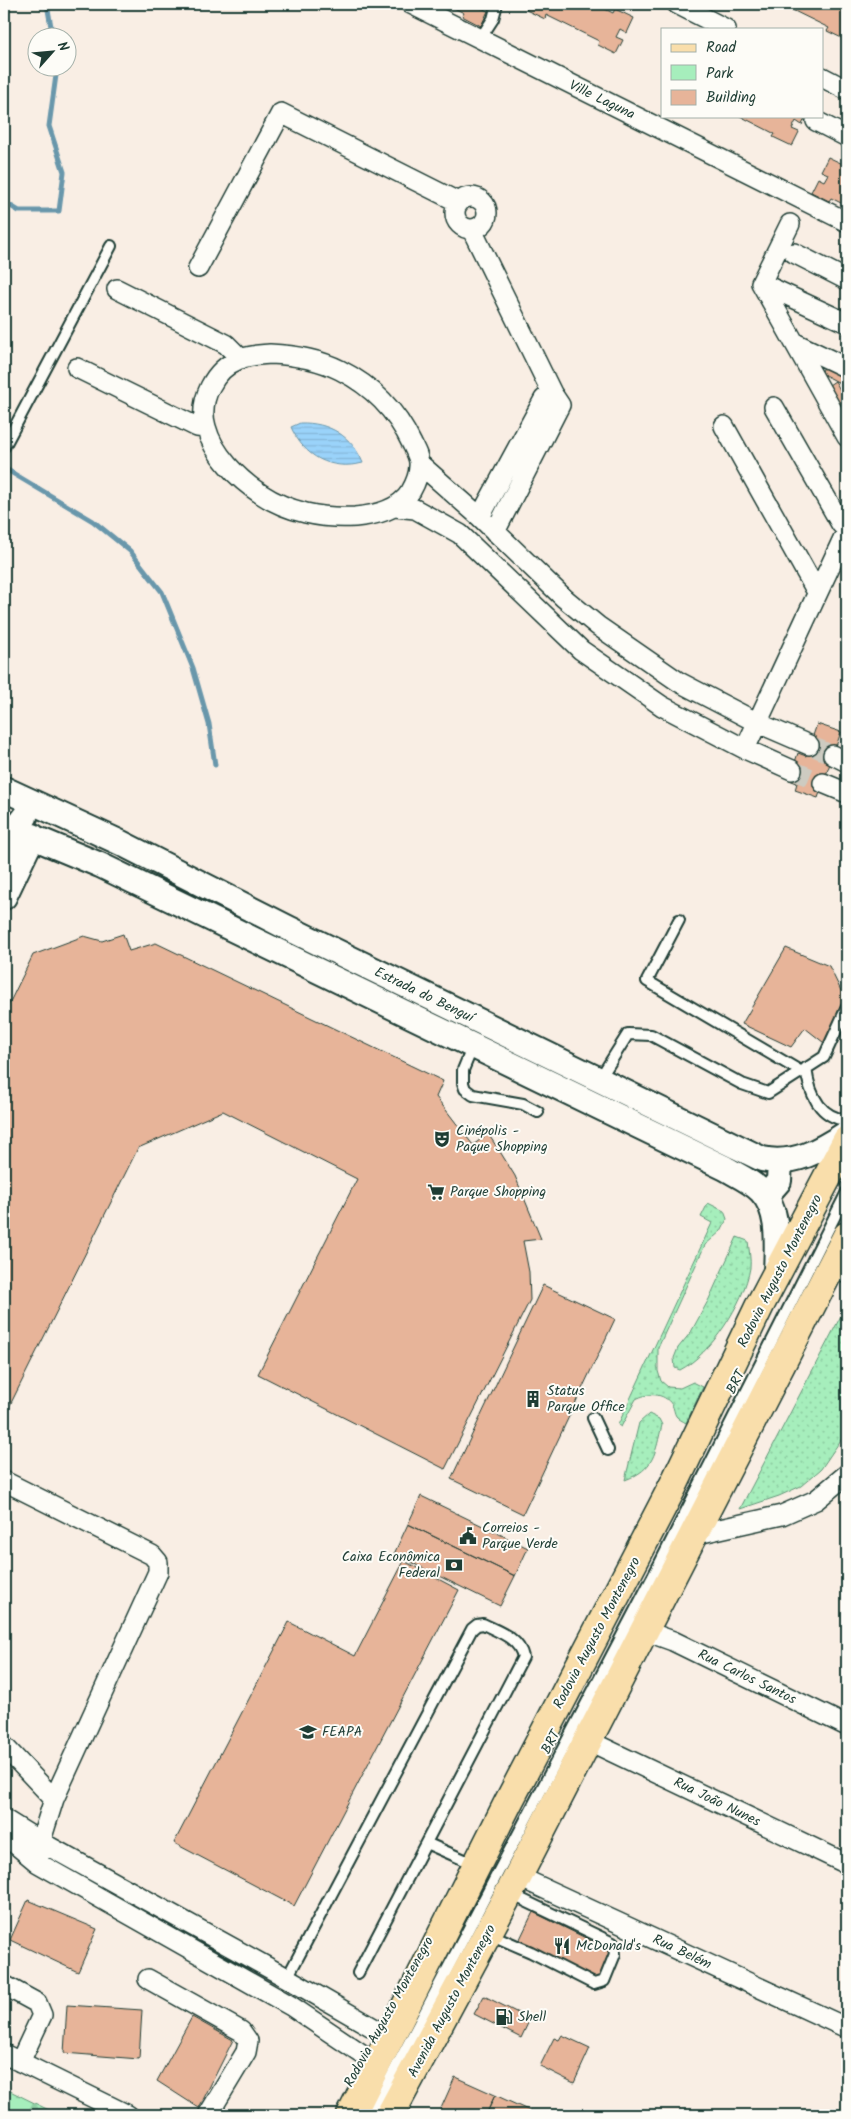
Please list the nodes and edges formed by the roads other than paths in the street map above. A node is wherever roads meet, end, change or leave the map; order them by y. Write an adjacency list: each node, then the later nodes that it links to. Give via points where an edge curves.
1 (411, 4): 5 (street, Ville Laguna)
2 (497, 4): 5 (lane, via 493,19)
3 (677, 4): 4 (street)
4 (724, 28)
5 (480, 39): 11 (street, Ville Laguna)
6 (824, 79): 7 (street)
7 (847, 90)
8 (816, 121): 9 (street)
9 (847, 137)
10 (458, 202): 13 (street, via 454,214 456,221); 13 (street, via 470,197 481,200 485,205 486,218); 16 (street, via 281,114)
11 (847, 222)
12 (790, 224): 18 (street)
13 (472, 230): 25 (street)
14 (111, 246): 31 (lane)
15 (794, 253): 17 (street)
16 (198, 268)
17 (847, 280)
18 (761, 283): 20 (street); 21 (street)
19 (117, 289): 22 (street, via 226,344)
20 (847, 323)
21 (795, 343): 24 (street); 29 (street)
22 (242, 359): 28 (street, via 224,369 211,386 204,406); 33 (street, via 270,354 306,358 354,378 370,388 395,415)
23 (77, 368): 28 (street, via 197,427)
24 (847, 368)
25 (552, 393): 30 (street, via 544,398); 32 (street, via 560,405)
26 (774, 407): 36 (street)
27 (724, 426): 38 (street)
28 (206, 428): 34 (street, via 223,458 247,483 261,494 292,509 343,518)
29 (847, 437)
30 (518, 446): 32 (street); 35 (street)
31 (4, 448)
32 (535, 455): 37 (street)
33 (420, 464): 34 (street, via 410,492); 35 (street)
34 (395, 507): 40 (street, via 415,509 460,534)
35 (480, 517): 37 (street)
36 (847, 530): 38 (street)
37 (495, 532): 39 (street)
38 (817, 592): 43 (street)
39 (564, 598): 40 (street); 41 (street)
40 (549, 619): 42 (street)
41 (598, 626): 42 (street); 43 (street, via 679,682)
42 (581, 650): 45 (street, via 662,706)
43 (758, 723): 44 (street); 45 (street)
44 (810, 746)
45 (745, 749): 46 (street)
46 (792, 770)
47 (822, 783): 49 (street)
48 (4, 789): 51 (street, Estrada do Benguí)
49 (846, 790)
50 (17, 830): 51 (street, via 27,816 84,842); 52 (street); 53 (street); 56 (street, Estrada do Benguí, via 100,865)
51 (121, 844): 55 (street, Estrada do Benguí)
52 (4, 854)
53 (4, 897)
54 (679, 920): 59 (lane, via 648,981)
55 (288, 928): 56 (street); 60 (street, Estrada do Benguí)
56 (278, 950): 58 (street, Estrada do Benguí)
57 (847, 1007): 59 (lane, via 824,1058)
58 (472, 1046): 61 (lane, via 463,1070 465,1089 473,1095 523,1104); 67 (street, Estrada do Benguí, via 725,1168 750,1182)
59 (803, 1070): 60 (lane, via 768,1093 742,1084 651,1034 628,1034); 62 (lane, via 818,1104 836,1120)
60 (599, 1080): 65 (street, Estrada do Benguí, via 762,1159)
61 (538, 1112)
62 (847, 1120)
63 (847, 1133): 65 (street, Estrada do Benguí, via 809,1156)
64 (847, 1140): 69 (main road, Rodovia Augusto Montenegro)
65 (780, 1161): 67 (street, via 779,1180)
66 (847, 1192): 100 (lane, BRT)
67 (766, 1196): 69 (street, Estrada do Benguí, via 776,1225)
68 (844, 1254): 74 (main road)
69 (776, 1278): 86 (main road, Rodovia Augusto Montenegro, via 669,1495)
70 (593, 1418): 71 (lane)
71 (608, 1450)
72 (847, 1474): 74 (street, via 816,1500 782,1515)
73 (4, 1481): 79 (street, via 152,1555 158,1562 158,1572)
74 (693, 1535): 75 (main road)
75 (645, 1631): 76 (street, Rua Carlos Santos, via 673,1641); 77 (main road)
76 (847, 1726)
77 (587, 1740): 85 (street, Rua João Nunes); 87 (main road)
78 (4, 1746): 79 (street)
79 (54, 1799): 82 (street)
80 (4, 1819): 82 (street)
81 (4, 1828): 84 (street, via 8,1838)
82 (41, 1842): 84 (street); 89 (street)
83 (426, 1843): 86 (lane); 92 (lane); 93 (lane, via 523,1657 516,1642 483,1624 472,1629)
84 (38, 1863): 91 (street)
85 (847, 1864)
86 (477, 1865): 88 (main road, Rodovia Augusto Montenegro)
87 (517, 1887): 90 (main road); 90 (lane, via 613,1943 615,1954 604,1981 594,1984); 96 (street, Rua Belém); 100 (main road, Avenida Augusto Montenegro)
88 (453, 1912): 97 (main road, Rodovia Augusto Montenegro, via 435,1928); 100 (main road, Avenida Augusto Montenegro)
89 (184, 1922): 91 (lane); 93 (street)
90 (501, 1939): 100 (main road)
91 (176, 1941): 98 (street, via 291,2006)
92 (358, 1973)
93 (287, 1978): 97 (street)
94 (148, 1979): 102 (street, via 241,2031 248,2040 246,2052)
95 (4, 1985): 99 (street, via 37,2003 42,2015)
96 (847, 2028)
97 (379, 2032): 98 (main road, Rodovia Augusto Montenegro)
98 (365, 2056): 103 (main road, Rodovia Augusto Montenegro)
99 (12, 2058): 101 (street)
100 (389, 2103): 104 (main road, Avenida Augusto Montenegro); 105 (lane, BRT)
101 (128, 2115)
102 (208, 2115)
103 (332, 2115)
104 (350, 2115)
105 (371, 2115)

